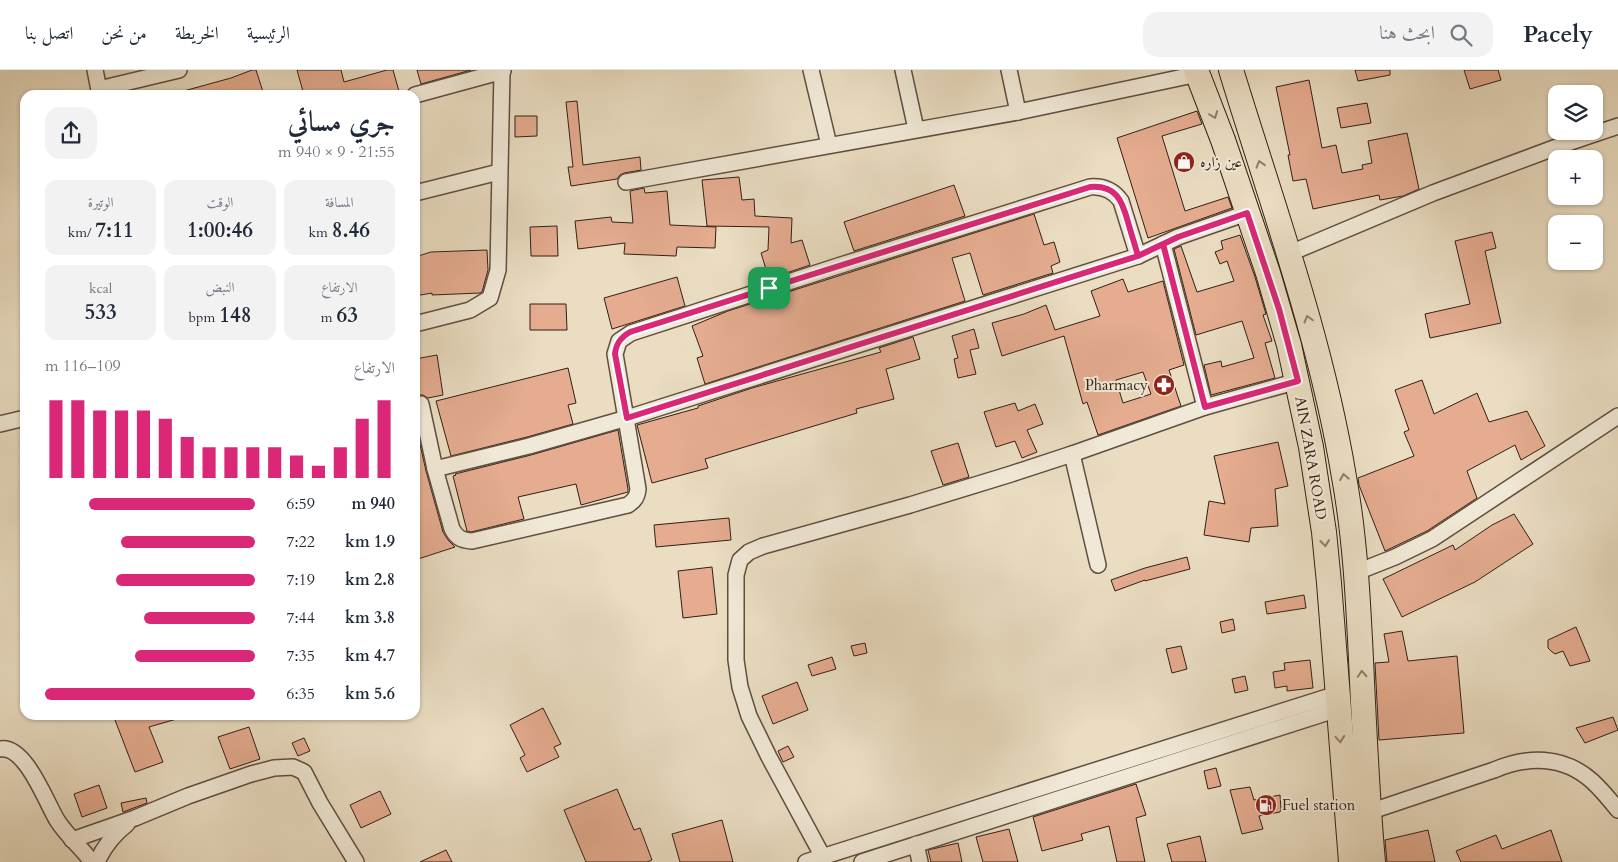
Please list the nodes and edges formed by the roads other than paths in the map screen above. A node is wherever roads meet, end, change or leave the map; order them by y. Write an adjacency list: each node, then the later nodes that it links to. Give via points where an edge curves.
1 (95, 70): 9 (street)
2 (179, 70): 10 (street)
3 (811, 70): 15 (street)
4 (903, 70): 14 (street)
5 (1009, 70): 12 (street)
6 (1231, 70): 21 (main road, AIN ZARA ROAD, one-way to 6)
7 (503, 71): 11 (street); 16 (street)
8 (1197, 72): 12 (street); 19 (main road, AIN ZARA ROAD, one-way to 19)
9 (100, 90)
10 (107, 90)
11 (420, 94)
12 (1018, 112): 14 (street)
13 (1618, 126): 21 (street, via 1432,193)
14 (916, 129): 15 (street)
15 (829, 145): 17 (street)
16 (499, 172): 18 (street); 23 (street, via 498,270 490,298 470,310)
17 (626, 182)
18 (420, 192)
19 (1247, 213): 20 (street); 24 (main road, AIN ZARA ROAD, via 1279,309)
20 (1163, 244): 22 (street); 26 (street)
21 (1288, 254): 34 (main road, AIN ZARA ROAD, one-way to 21, via 1345,478 1329,397)
22 (1138, 256): 28 (street); 28 (street, via 1121,201 1102,187 1090,187 838,266 622,337 615,354)
23 (420, 323)
24 (1298, 381): 26 (street); 35 (main road, AIN ZARA ROAD, one-way to 35, via 1324,532)
25 (421, 404): 32 (street)
26 (1205, 407): 31 (street)
27 (1618, 416): 34 (street, via 1450,528 1395,557)
28 (627, 418): 32 (street); 32 (street, via 638,489 638,496 628,505 472,542 464,541 456,537 452,529)
29 (20, 419): 30 (street)
30 (0, 424)
31 (1072, 454): 33 (street); 42 (street, via 910,505 763,546 740,560 736,574 736,660 740,687 749,716)
32 (436, 469)
33 (1098, 565)
34 (1357, 572): 38 (main road, AIN ZARA ROAD, one-way to 34)
35 (1337, 702): 41 (street); 42 (street); 49 (main road, AIN ZARA ROAD, one-way to 49)
36 (0, 748): 40 (street, via 13,750 21,757)
37 (1618, 810): 38 (street, via 1592,780 1580,772 1552,761 1522,760)
38 (1369, 812): 50 (main road, AIN ZARA ROAD)
39 (135, 818): 40 (street); 44 (street, via 110,840); 45 (street, via 251,774 293,767 304,772)
40 (72, 840): 43 (street)
41 (916, 844): 47 (street); 48 (street)
42 (823, 857): 46 (street)
43 (92, 862)
44 (97, 862)
45 (356, 862)
46 (806, 862)
47 (862, 862)
48 (920, 862)
49 (1351, 862)
50 (1373, 862)

